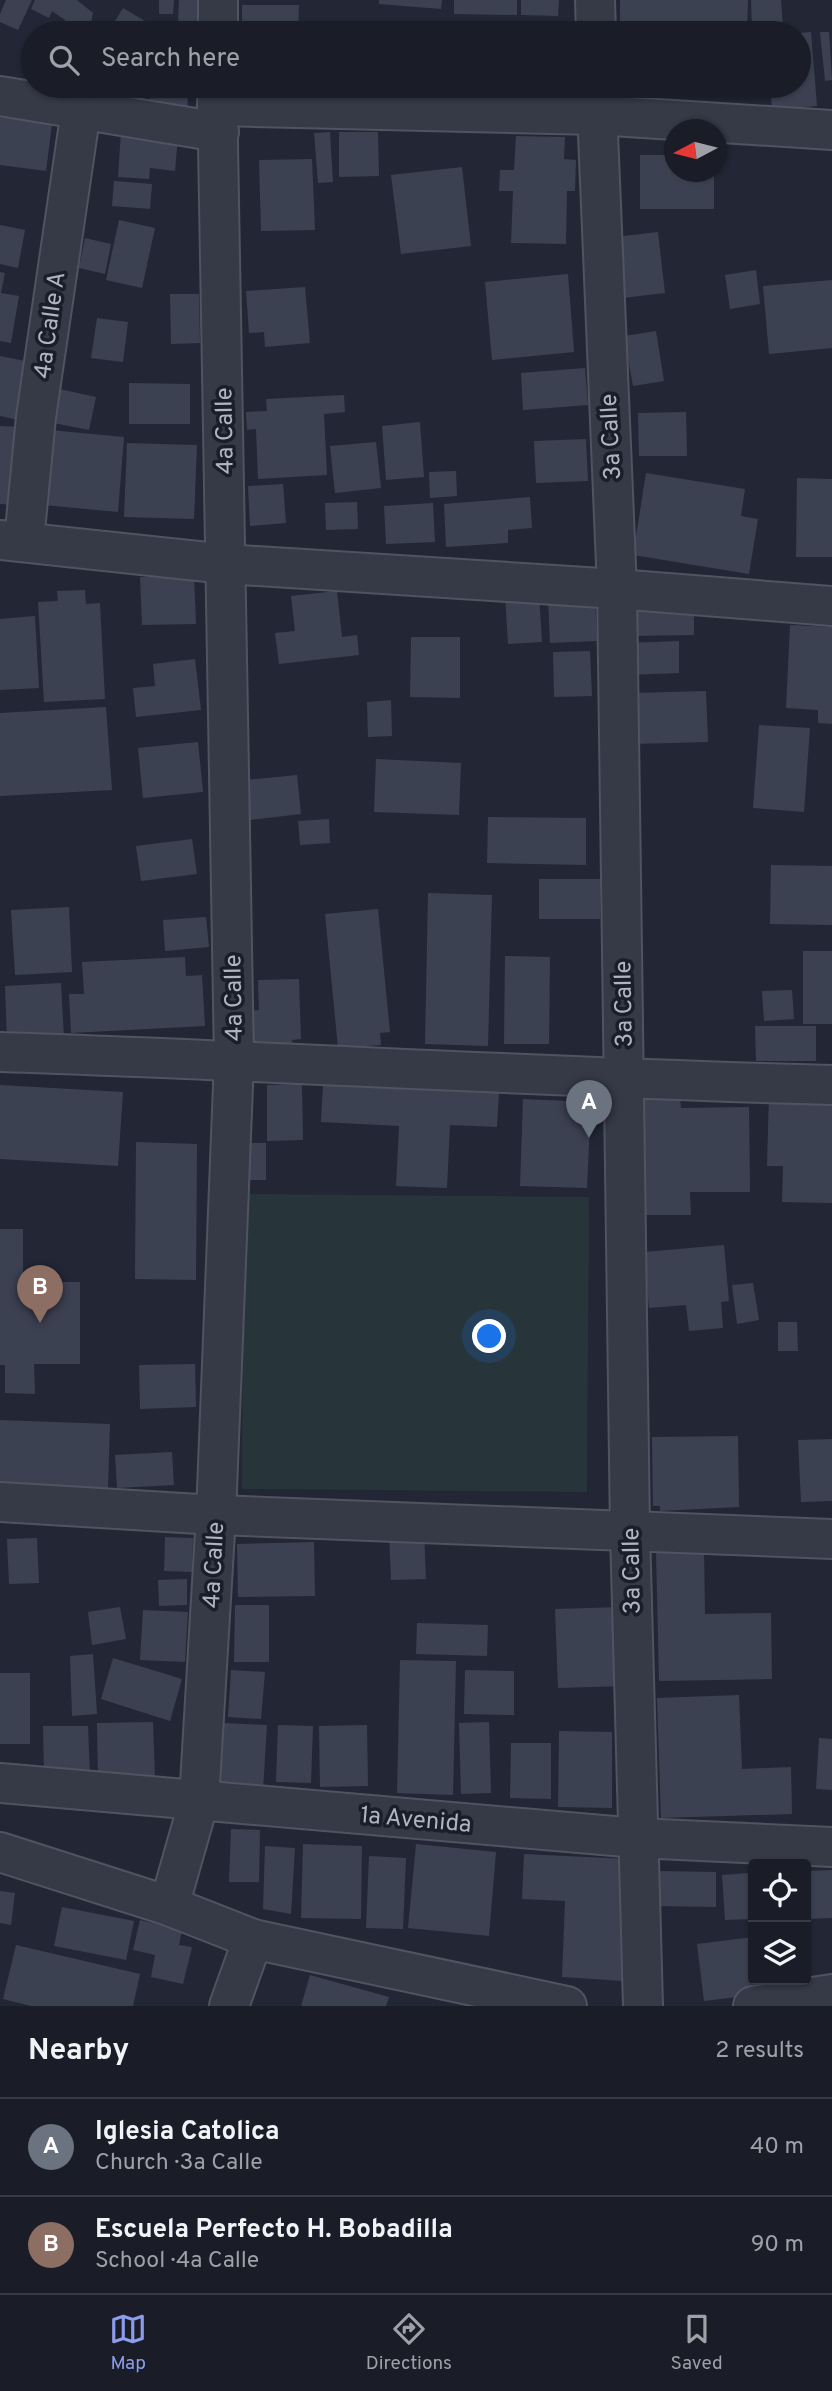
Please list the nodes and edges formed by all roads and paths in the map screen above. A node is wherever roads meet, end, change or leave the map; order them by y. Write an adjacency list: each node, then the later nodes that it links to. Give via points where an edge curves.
1 (218, 0): 3 (street)
2 (595, 0): 4 (street)
3 (218, 21)
4 (596, 21)
5 (0, 96): 8 (street)
6 (596, 100): 7 (street); 9 (street); 12 (street, 3a Calle)
7 (218, 108): 8 (street); 11 (street, 4a Calle)
8 (81, 110): 10 (street, 4a Calle A, via 36,417)
9 (832, 130)
10 (12, 540): 11 (street)
11 (226, 564): 12 (street); 15 (street, 4a Calle)
12 (617, 589): 13 (street); 16 (street, 3a Calle)
13 (832, 606)
14 (0, 1052): 15 (street)
15 (234, 1059): 16 (street); 19 (street, 4a Calle)
16 (624, 1080): 17 (street); 20 (street, 3a Calle)
17 (832, 1085)
18 (0, 1502): 19 (street)
19 (216, 1515): 20 (street); 23 (street, 4a Calle)
20 (630, 1531): 21 (street); 24 (street, 3a Calle)
21 (832, 1539)
22 (0, 1783): 23 (street, 1a Avenida)
23 (199, 1801): 24 (street, 1a Avenida); 27 (street, 4a Calle)
24 (637, 1838): 25 (street, 1a Avenida); 32 (street, 3a Calle)
25 (832, 1847)
26 (0, 1852): 27 (street)
27 (169, 1906): 28 (street)
28 (253, 1939): 30 (street); 31 (street)
29 (832, 1994): 33 (street)
30 (229, 2006)
31 (567, 2006)
32 (643, 2006)
33 (754, 2006)

